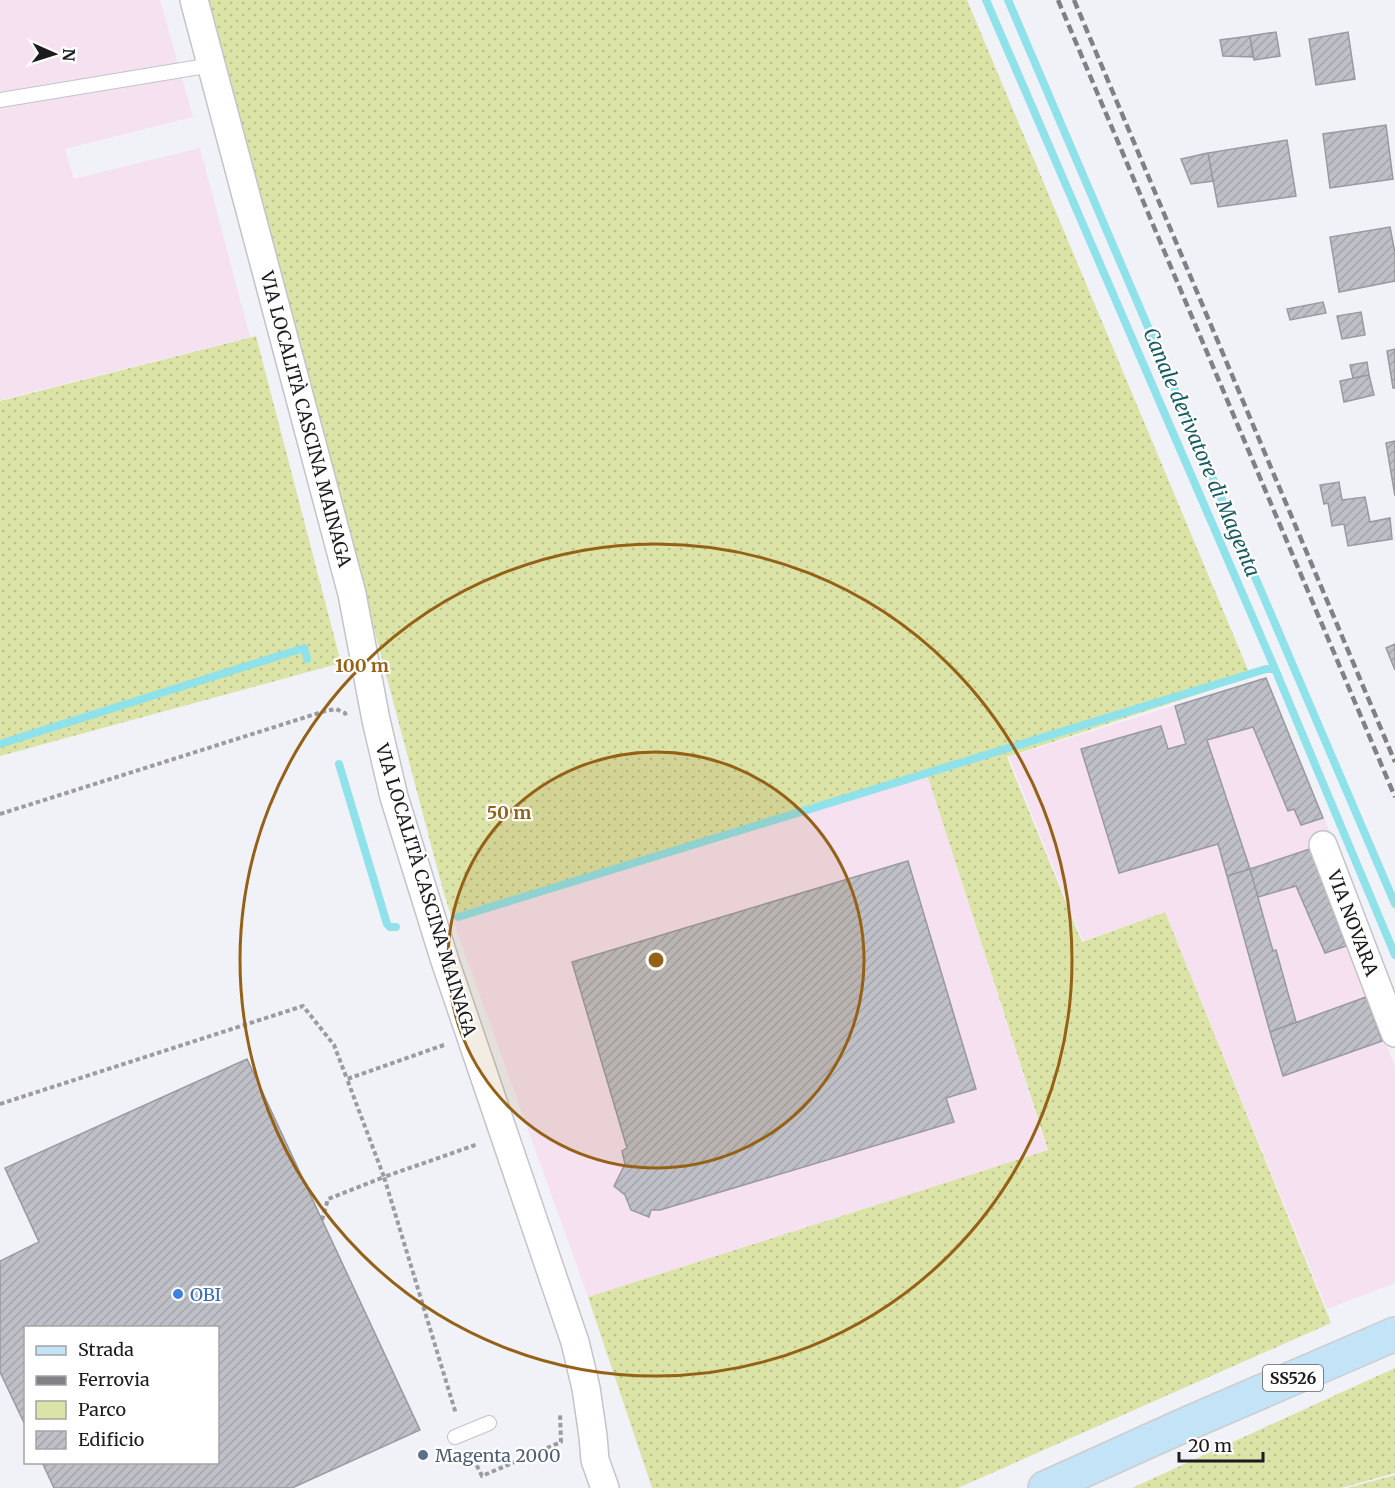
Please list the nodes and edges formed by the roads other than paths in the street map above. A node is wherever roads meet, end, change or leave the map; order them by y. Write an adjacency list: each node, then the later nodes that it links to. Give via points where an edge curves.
1 (194, 0): 2 (street, VIA LOCALITÀ CASCINA MAINAGA)
2 (212, 65): 3 (lane); 9 (street, VIA LOCALITÀ CASCINA MAINAGA, via 352,594 375,720 394,797 445,962 575,1341 586,1388)
3 (0, 100)
4 (1323, 845): 5 (street, VIA NOVARA)
5 (1395, 1033)
6 (1395, 1334): 12 (main road, SS526)
7 (489, 1423): 8 (lane)
8 (459, 1435)
9 (595, 1460): 10 (street, VIA LOCALITÀ CASCINA MAINAGA); 11 (street, VIA LOCALITÀ CASCINA MAINAGA)
10 (586, 1488)
11 (604, 1488)
12 (1045, 1488)

